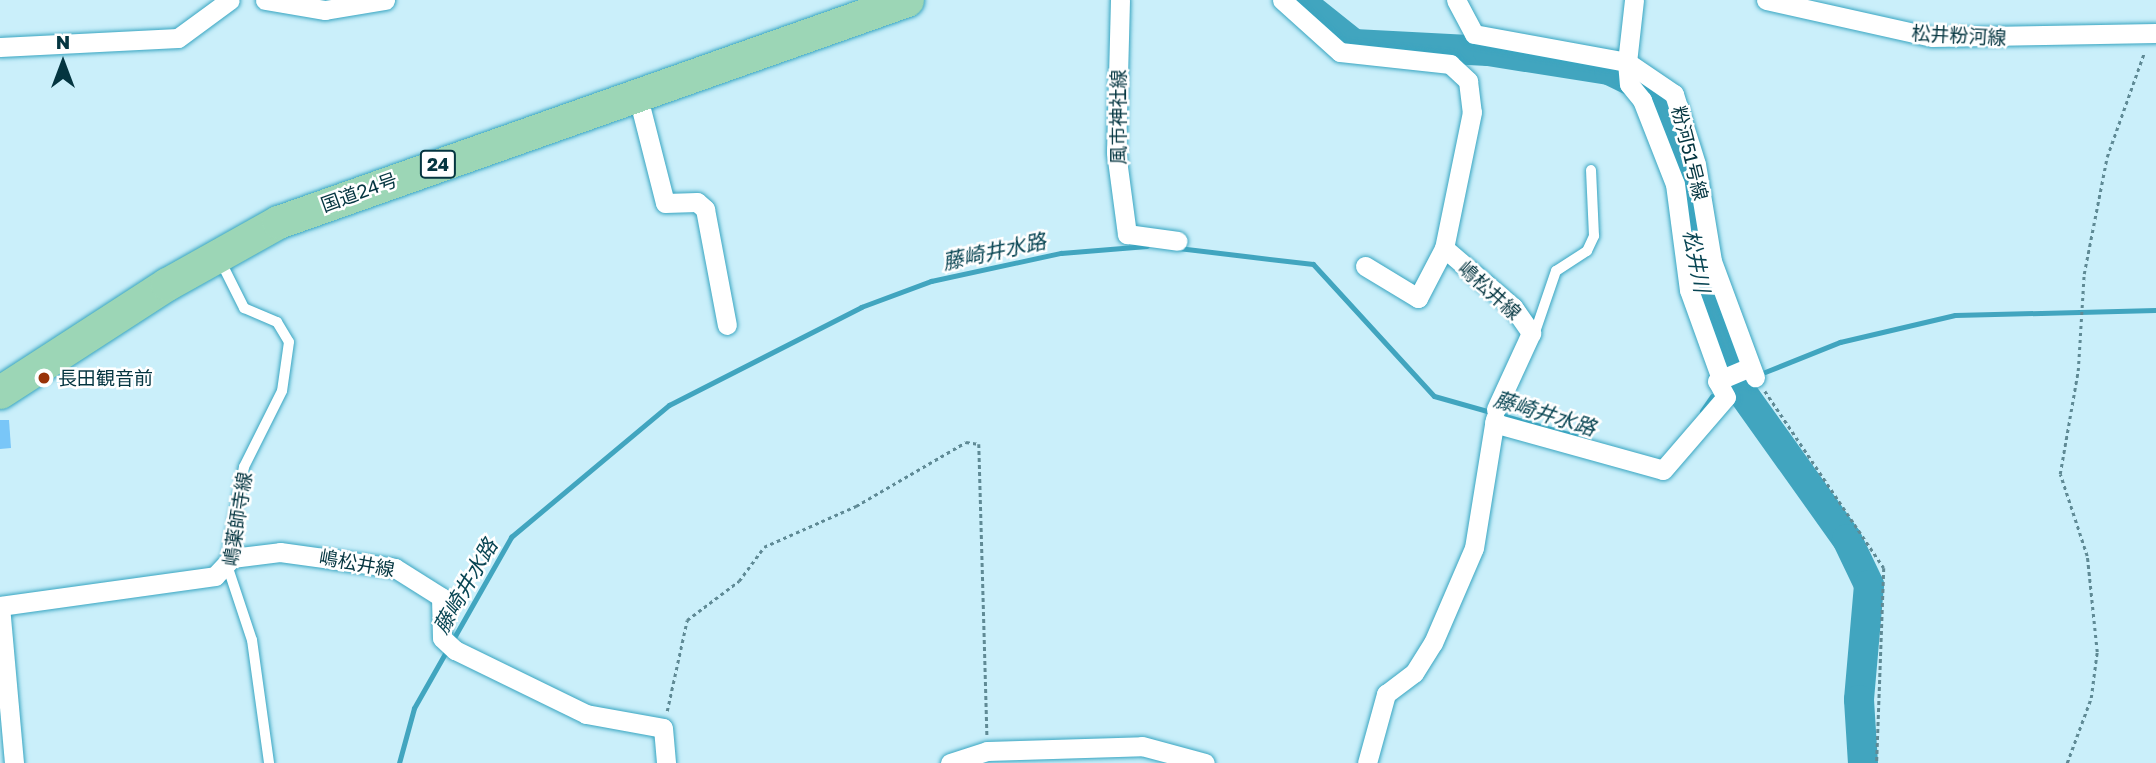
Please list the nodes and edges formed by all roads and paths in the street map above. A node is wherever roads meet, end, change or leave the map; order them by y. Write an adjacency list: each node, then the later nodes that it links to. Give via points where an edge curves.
1 (230, 0): 11 (street, via 178,38)
2 (265, 0): 3 (street, via 325,10)
3 (385, 0)
4 (907, 0): 13 (highway, 国道24号 / 24)
5 (1120, 0): 15 (street, 風市神社線, via 1116,152 1127,234)
6 (1282, 0): 16 (street, 嶋松井線, via 1340,52 1450,64 1468,81 1472,112)
7 (1456, 0): 12 (street, via 1474,34)
8 (1634, 0): 12 (street)
9 (1766, 0): 10 (street, 松井粉河線, via 1932,37)
10 (2154, 33): 36 (path, via 2107,157 2060,484 2087,556 2096,652 2091,698)
11 (0, 47)
12 (1628, 71): 21 (street, 粉河51号線, via 1674,94 1696,164 1713,261); 22 (street, via 1675,184 1689,290)
13 (638, 97): 17 (highway, 国道24号 / 24, via 382,183 278,222); 19 (street, via 665,203 697,202 705,209)
14 (1591, 170): 20 (lane, via 1594,236 1587,251 1556,271 1547,311)
15 (1178, 241)
16 (1444, 248): 18 (street, via 1418,298); 20 (street, 嶋松井線, via 1513,307 1526,322)
17 (217, 254): 23 (highway, 国道24号 / 24); 25 (lane, 嶋薬師寺線, via 244,308 277,321 286,333 290,367 244,467)
18 (1365, 266)
19 (727, 326)
20 (1531, 342): 24 (street, 嶋松井線)
21 (1751, 370): 22 (street); 35 (path, via 1884,568)
22 (1719, 380): 24 (street, via 1726,397 1663,470)
23 (0, 392)
24 (1495, 417): 34 (street, 嶋松井線, via 1474,548 1433,643 1414,673 1386,694)
25 (226, 562): 26 (street, 嶋松井線, via 215,576); 27 (street, 嶋松井線, via 280,552 395,568 441,597 450,646 586,714); 30 (lane, 嶋薬師寺線, via 252,640)
26 (0, 606): 29 (street)
27 (663, 727): 28 (path, via 687,620 739,581 764,547 856,506 966,442 979,444); 31 (street)
28 (987, 751): 32 (street); 33 (street, via 1142,746)
29 (14, 763)
30 (269, 763)
31 (666, 763)
32 (950, 763)
33 (1205, 763)
34 (1367, 763)
35 (1877, 763)
36 (2067, 763)

